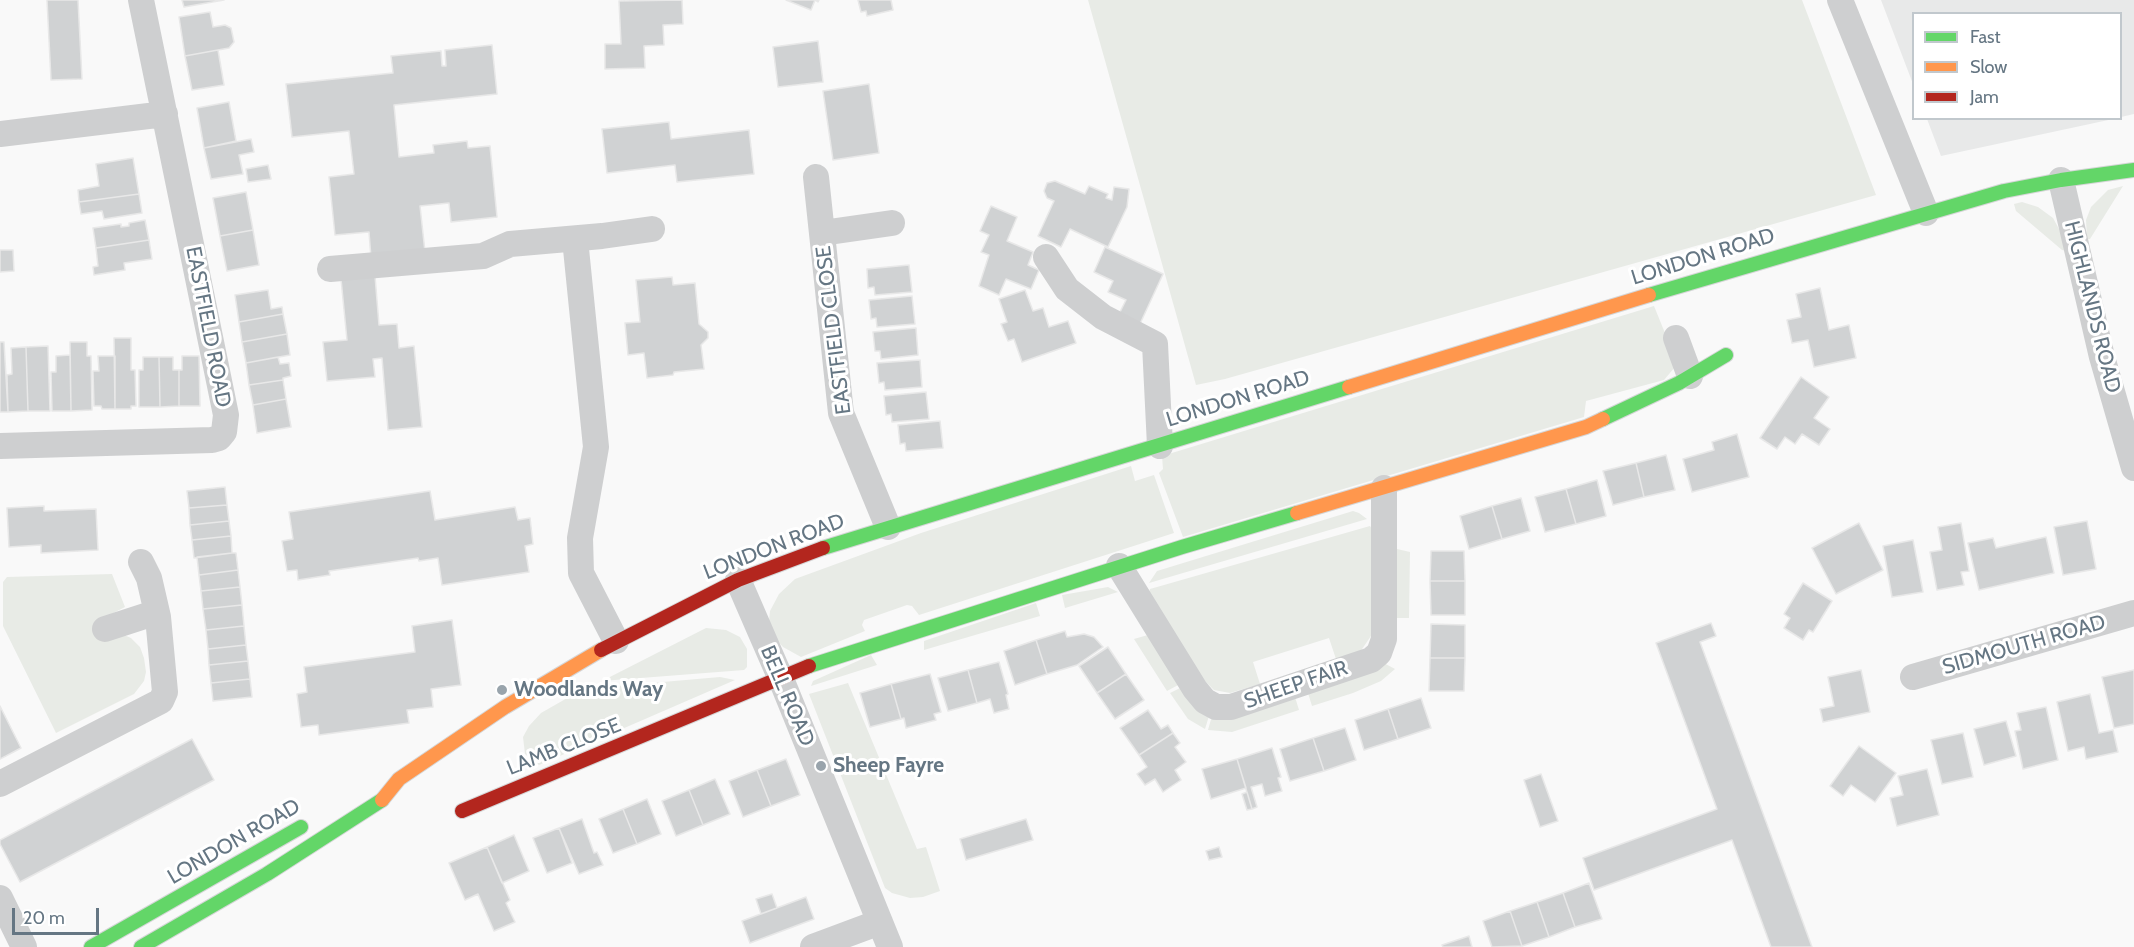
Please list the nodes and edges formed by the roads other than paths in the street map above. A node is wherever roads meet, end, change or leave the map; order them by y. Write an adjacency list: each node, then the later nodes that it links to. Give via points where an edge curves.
1 (141, 0): 3 (street, EASTFIELD ROAD)
2 (1840, 0): 8 (street)
3 (165, 114): 4 (street); 18 (street, EASTFIELD ROAD, via 226,415 224,432 212,440)
4 (0, 134)
5 (2134, 170): 7 (street, LONDON ROAD)
6 (816, 177): 11 (street, EASTFIELD CLOSE)
7 (2061, 180): 8 (street, LONDON ROAD); 20 (street, HIGHLANDS ROAD, via 2102,357)
8 (1926, 213): 19 (street, LONDON ROAD)
9 (892, 224): 11 (street, EASTFIELD CLOSE)
10 (652, 229): 12 (street)
11 (822, 233): 22 (street, EASTFIELD CLOSE, via 841,413)
12 (575, 239): 14 (street, via 510,244 483,256); 29 (street, via 596,447 580,538 581,573)
13 (1046, 256): 19 (street, via 1067,290 1102,317 1155,344)
14 (330, 269)
15 (1676, 338): 17 (street)
16 (1726, 355): 17 (street)
17 (1690, 376): 21 (street, via 1586,427)
18 (0, 446)
19 (1160, 446): 22 (street, LONDON ROAD)
20 (2134, 468)
21 (1384, 488): 24 (street); 24 (street, SHEEP FAIR, via 1384,639 1379,652 1371,660 1231,707 1216,707 1205,701)
22 (888, 527): 25 (street, LONDON ROAD)
23 (141, 562): 27 (street)
24 (1119, 566): 31 (street, via 822,661)
25 (738, 580): 29 (street, LONDON ROAD); 31 (street, BELL ROAD)
26 (2134, 613): 30 (street, SIDMOUTH ROAD)
27 (158, 617): 28 (street, via 145,616); 33 (street, via 165,692 161,701)
28 (105, 629)
29 (616, 641): 32 (street, LONDON ROAD, via 505,707)
30 (1913, 677)
31 (782, 679): 35 (street, LAMB CLOSE); 38 (street, BELL ROAD)
32 (399, 779): 34 (street, LONDON ROAD); 41 (street, LONDON ROAD, via 381,802)
33 (0, 784)
34 (372, 786)
35 (462, 811)
36 (316, 819): 40 (street, LONDON ROAD)
37 (0, 898): 39 (street)
38 (880, 922): 42 (street); 43 (street, BELL ROAD)
39 (24, 947)
40 (91, 947)
41 (141, 947)
42 (813, 947)
43 (890, 947)

